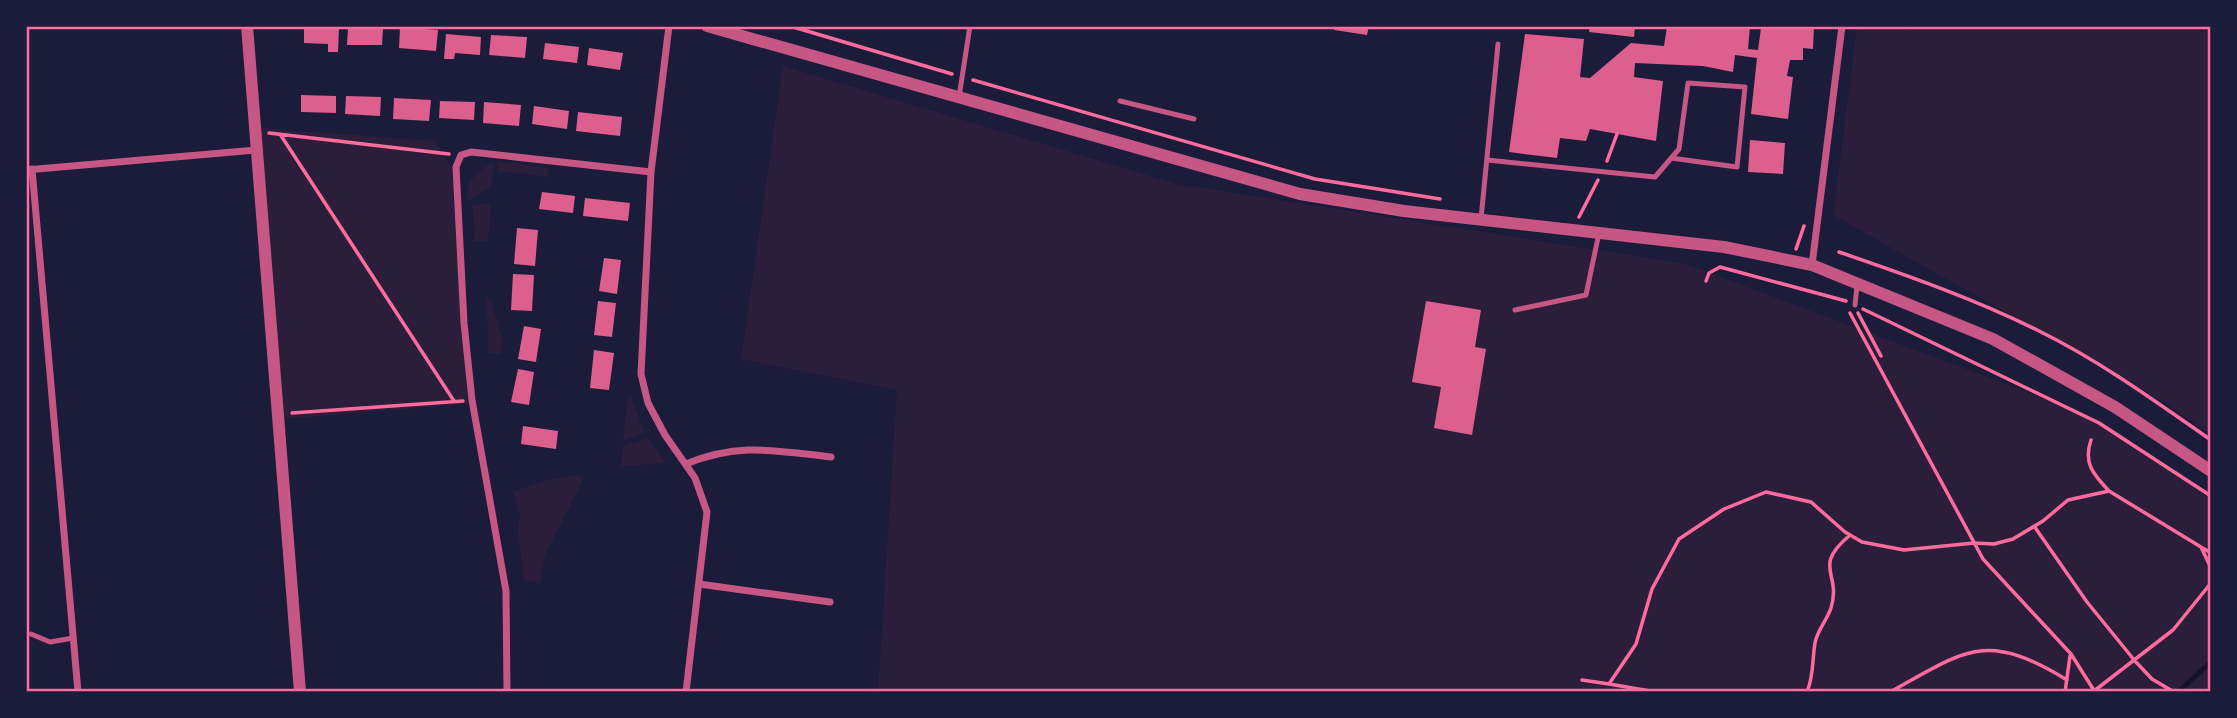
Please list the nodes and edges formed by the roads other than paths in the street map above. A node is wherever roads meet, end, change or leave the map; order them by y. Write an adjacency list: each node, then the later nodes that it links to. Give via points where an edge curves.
1 (247, 26): 10 (street)
2 (669, 26): 14 (street)
3 (707, 26): 7 (street)
4 (970, 26): 7 (lane)
5 (1842, 26): 17 (street)
6 (1498, 44): 12 (lane)
7 (959, 97): 15 (street, via 1300,194)
8 (1120, 101): 9 (lane)
9 (1194, 119)
10 (258, 150): 13 (street); 29 (street)
11 (1671, 158): 11 (lane, via 1679,149 1688,83 1745,86 1737,167); 12 (lane, via 1655,177)
12 (1487, 160): 15 (lane)
13 (29, 170): 27 (street)
14 (651, 172): 22 (street, via 641,374 656,420); 30 (street, via 471,152 461,155 456,167 472,400 506,591)
15 (1481, 219): 16 (street)
16 (1599, 233): 17 (street, via 1724,247); 20 (lane, via 1586,295)
17 (1812, 265): 18 (street)
18 (1857, 282): 19 (lane); 23 (street, via 1993,339 2115,407)
19 (1854, 305)
20 (1515, 310)
21 (831, 457): 22 (street, via 744,448 714,452)
22 (686, 464): 24 (street, via 703,494 707,512)
23 (2211, 471)
24 (699, 584): 25 (street); 31 (street)
25 (830, 602)
26 (31, 634): 27 (lane, via 50,642)
27 (73, 638): 28 (street)
28 (78, 692)
29 (300, 692)
30 (507, 692)
31 (686, 692)

